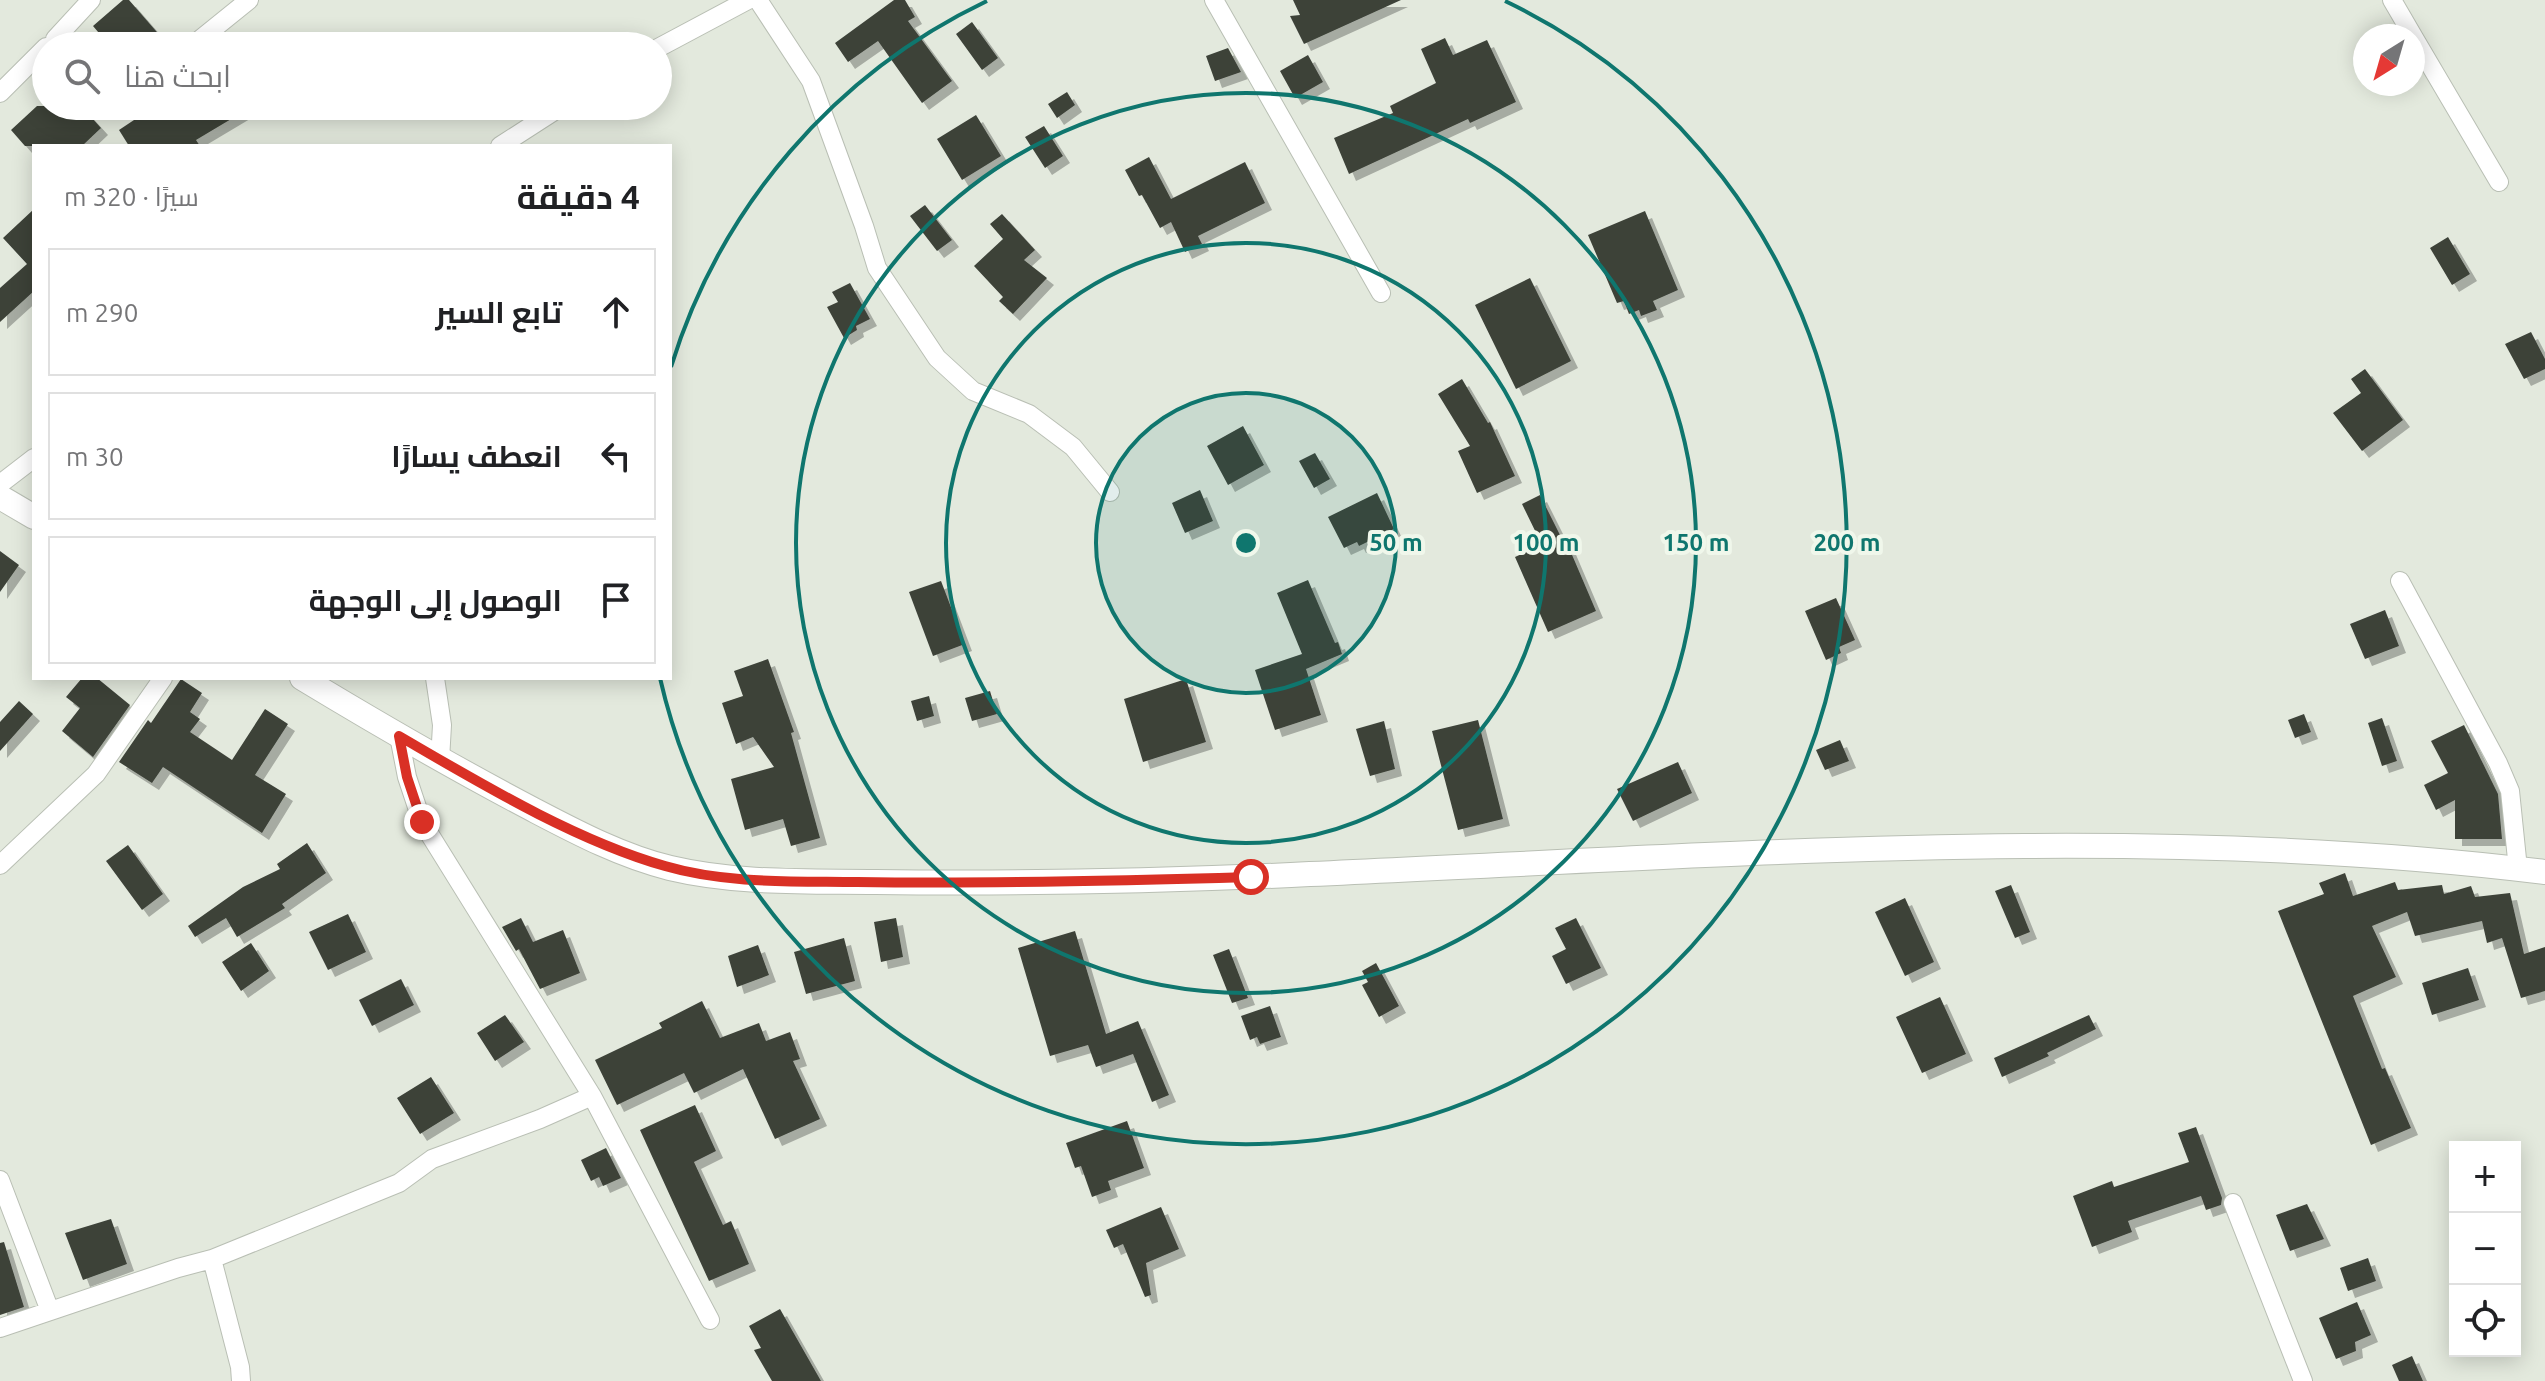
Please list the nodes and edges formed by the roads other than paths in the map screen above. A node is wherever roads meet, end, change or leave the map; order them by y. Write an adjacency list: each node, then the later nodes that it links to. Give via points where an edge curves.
1 (91, 0): 8 (street)
2 (249, 0): 9 (street)
3 (748, 0): 10 (street)
4 (758, 0): 20 (street, via 811,81 877,268 937,358 973,391 1029,414 1073,447)
5 (1214, 0): 17 (street)
6 (2392, 0): 7 (street)
7 (2406, 24)
8 (63, 32)
9 (209, 32)
10 (672, 41)
11 (2425, 56): 16 (street)
12 (32, 63): 13 (street)
13 (0, 93)
14 (540, 120): 15 (street)
15 (503, 144)
16 (2499, 182)
17 (1381, 293)
18 (32, 460): 19 (street)
19 (0, 484)
20 (1110, 492)
21 (0, 497): 22 (street)
22 (32, 516)
23 (2400, 581): 30 (street, via 2510,791)
24 (162, 680): 29 (street, via 96,774)
25 (305, 680): 27 (street)
26 (435, 680): 28 (street)
27 (399, 736): 28 (street); 32 (street, via 422,822)
28 (440, 760): 30 (street, via 622,852 667,867 768,880 1017,884 1791,852 2048,847 2242,850)
29 (0, 865)
30 (2518, 869): 31 (street)
31 (2545, 872)
32 (592, 1096): 35 (street, via 432,1159 399,1183); 37 (street)
33 (0, 1180): 36 (street)
34 (2233, 1203): 40 (street)
35 (212, 1259): 36 (street); 39 (street)
36 (50, 1311): 38 (street)
37 (710, 1320)
38 (0, 1328)
39 (241, 1381)
40 (2303, 1381)

